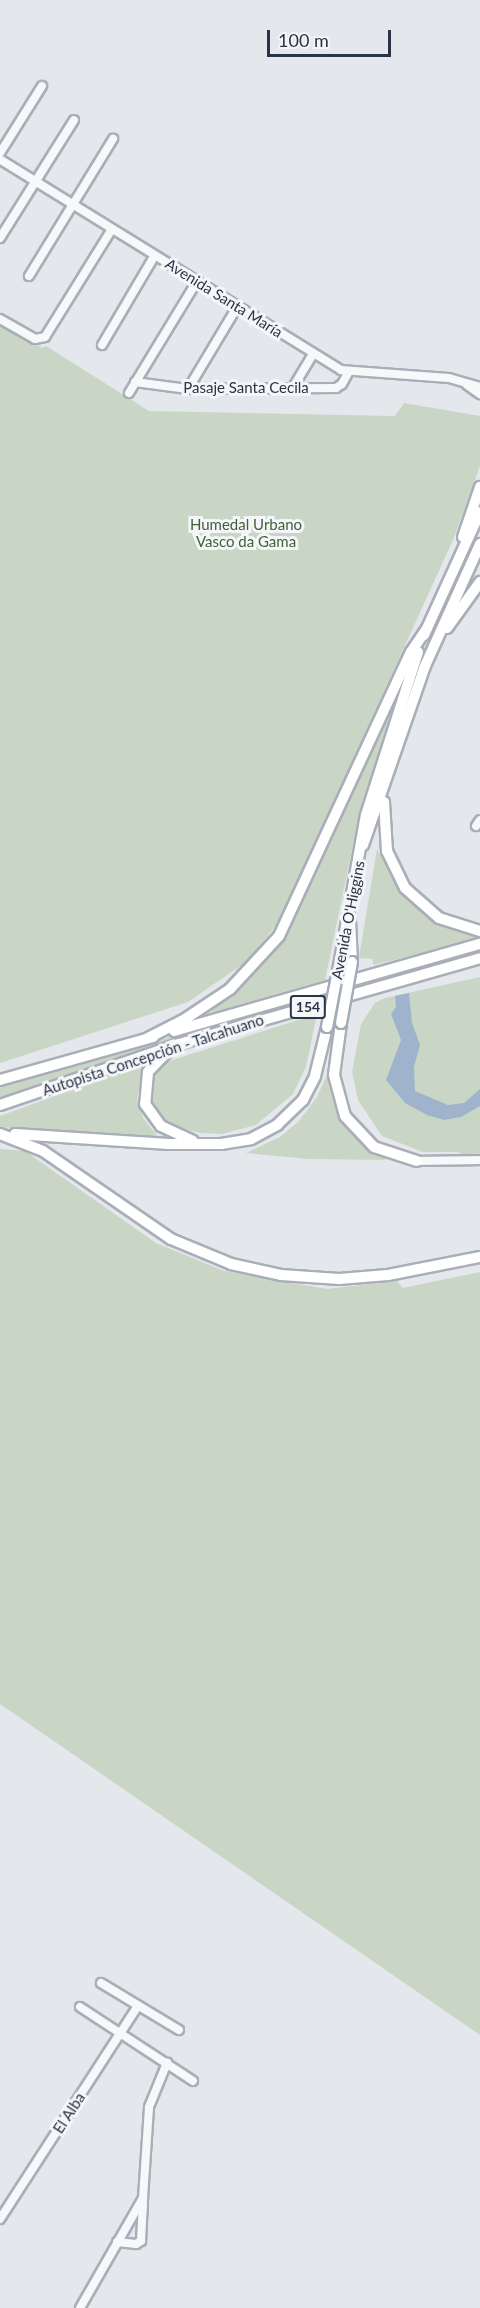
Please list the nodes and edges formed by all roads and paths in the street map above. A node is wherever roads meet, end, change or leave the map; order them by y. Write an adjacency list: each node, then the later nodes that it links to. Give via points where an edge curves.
1 (42, 86): 4 (street)
2 (74, 120): 5 (street)
3 (113, 139): 6 (street)
4 (0, 156): 5 (street, Avenida Santa María)
5 (36, 181): 6 (street, Avenida Santa María); 8 (street)
6 (71, 203): 7 (street, Avenida Santa María); 10 (street)
7 (112, 229): 9 (street, Avenida Santa María); 13 (street, via 40,339)
8 (0, 237)
9 (155, 255): 11 (street, Avenida Santa María); 14 (street)
10 (29, 276)
11 (197, 282): 12 (street, Avenida Santa María); 17 (street)
12 (237, 307): 15 (street, Avenida Santa María); 20 (street)
13 (0, 319)
14 (102, 345)
15 (313, 354): 16 (street, Avenida Santa María); 21 (street)
16 (348, 373): 18 (street, Avenida Santa María, via 449,378); 21 (street, Pasaje Santa Cecila, via 338,387)
17 (135, 382): 20 (street, Pasaje Santa Cecila); 22 (street)
18 (464, 383): 19 (street, Avenida Santa María); 23 (street)
19 (480, 387)
20 (188, 389): 21 (street, Pasaje Santa Cecila)
21 (292, 389)
22 (129, 393)
23 (480, 394)
24 (480, 487): 27 (main road)
25 (480, 512): 27 (main road, Avenida O'Higgins)
26 (480, 544): 30 (main road, Avenida O'Higgins)
27 (458, 560): 29 (main road, Avenida O'Higgins)
28 (480, 582): 30 (main road)
29 (427, 628): 32 (main road, Avenida O'Higgins, via 374,782); 37 (main road, via 411,652 279,936 230,989)
30 (434, 645): 31 (main road, Avenida O'Higgins)
31 (386, 780): 32 (main road, Avenida O'Higgins, via 373,827); 34 (main road, via 385,842 399,879 429,911)
32 (363, 846): 33 (main road, Avenida O'Higgins)
33 (349, 917): 42 (main road, Avenida O'Higgins, bridge, via 315,1076 291,1114 260,1135); 44 (main road, bridge, via 352,962 334,1075 345,1116 360,1135 382,1151)
34 (480, 931)
35 (480, 944): 37 (main road, Autopista Concepción - Talcahuano / 154)
36 (480, 958): 38 (main road, Autopista Concepción - Talcahuano / 154)
37 (148, 1038): 39 (main road, Autopista Concepción - Talcahuano / 154)
38 (180, 1044): 40 (main road, Autopista Concepción - Talcahuano / 154); 42 (main road, via 161,1056 148,1072 143,1090 146,1109 169,1132)
39 (0, 1080)
40 (0, 1105)
41 (0, 1134): 42 (main road); 45 (main road, via 43,1151 171,1239 231,1264 281,1275 339,1279 388,1275)
42 (211, 1144)
43 (480, 1160): 44 (street)
44 (417, 1161)
45 (480, 1257)
46 (101, 1983): 47 (street)
47 (138, 2006): 49 (street); 50 (street, El Alba)
48 (80, 2007): 50 (street)
49 (179, 2031)
50 (121, 2033): 51 (street); 54 (street, El Alba)
51 (167, 2063): 52 (street); 53 (street, via 149,2107)
52 (193, 2081)
53 (143, 2198): 55 (street); 55 (street, via 141,2241)
54 (0, 2219)
55 (117, 2242): 56 (street)
56 (80, 2308)

